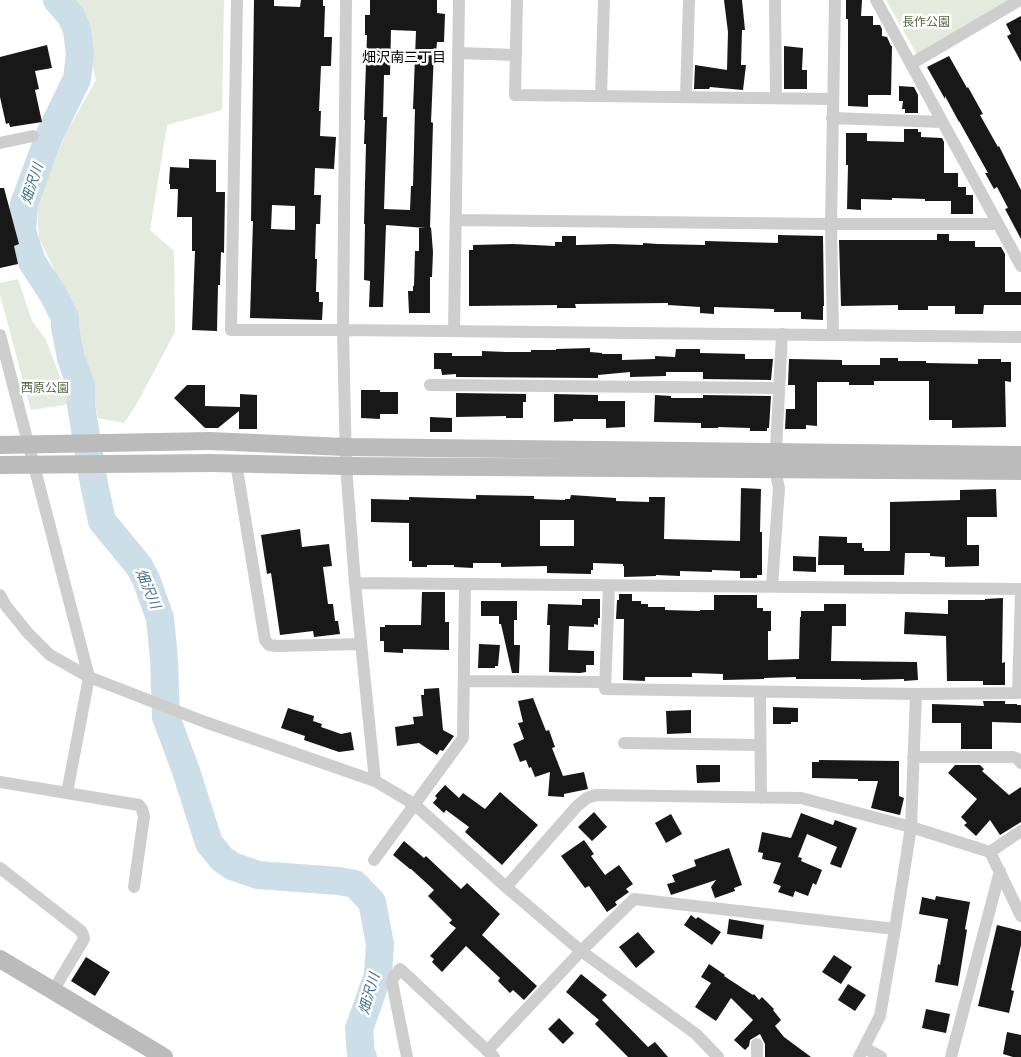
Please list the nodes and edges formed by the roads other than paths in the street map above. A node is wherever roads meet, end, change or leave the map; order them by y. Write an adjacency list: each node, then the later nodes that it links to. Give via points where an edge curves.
1 (237, 0): 26 (street, via 231,330)
2 (346, 0): 26 (street)
3 (459, 0): 11 (street)
4 (517, 0): 12 (street)
5 (604, 0): 14 (street)
6 (688, 0): 15 (street)
7 (775, 0): 16 (street)
8 (835, 0): 17 (street)
9 (876, 0): 13 (street)
10 (1020, 0): 13 (street)
11 (458, 53): 12 (street); 22 (street)
12 (516, 55): 14 (street, via 515,95)
13 (910, 64): 19 (street)
14 (601, 96): 15 (street)
15 (686, 97): 16 (street)
16 (776, 98): 17 (street)
17 (832, 99): 18 (street)
18 (832, 118): 19 (street); 23 (street)
19 (942, 122): 24 (street)
20 (33, 136): 21 (street)
21 (0, 143)
22 (456, 220): 23 (street); 27 (street)
23 (831, 224): 24 (street); 29 (street)
24 (998, 224): 25 (street)
25 (1021, 266)
26 (343, 330): 27 (street); 35 (street)
27 (454, 331): 28 (street)
28 (782, 334): 29 (street); 33 (street)
29 (832, 334): 31 (street)
30 (0, 335): 49 (street)
31 (1021, 337)
32 (430, 385): 33 (street)
33 (779, 388): 37 (street)
34 (0, 445): 35 (street, bridge, via 210,441)
35 (345, 447): 37 (street); 40 (street)
36 (1021, 455): 37 (street)
37 (775, 460): 40 (street); 41 (street); 45 (street, via 779,488)
38 (236, 463): 39 (street, bridge); 40 (street); 48 (street, via 264,640 277,646)
39 (0, 465)
40 (346, 466): 42 (street)
41 (1021, 471)
42 (355, 583): 43 (street); 48 (street)
43 (465, 584): 44 (street); 50 (street)
44 (609, 586): 45 (street); 51 (street)
45 (772, 586): 46 (street)
46 (1021, 591): 53 (street, via 1018,693)
47 (0, 595): 49 (street, via 28,634 50,655)
48 (361, 644): 58 (street)
49 (89, 677): 58 (street, via 205,722); 60 (street)
50 (464, 680): 51 (street); 62 (street, via 463,738)
51 (605, 682): 52 (street, via 604,689)
52 (760, 692): 53 (street); 55 (street)
53 (916, 694): 56 (street)
54 (624, 743): 55 (street)
55 (760, 745): 61 (street)
56 (913, 757): 57 (street, via 1013,757); 63 (street)
57 (1021, 763)
58 (375, 781): 62 (street)
59 (0, 782): 60 (street)
60 (67, 793): 69 (street, via 139,804 144,821)
61 (760, 798): 63 (street, via 802,798); 70 (street, via 596,795 587,798)
62 (414, 804): 66 (street); 70 (street)
63 (910, 827): 65 (street); 72 (street)
64 (1021, 831): 65 (street)
65 (990, 852): 68 (street)
66 (374, 860)
67 (0, 868): 75 (street, via 81,930 84,940)
68 (1000, 871): 71 (street); 82 (street)
69 (134, 887)
70 (506, 887): 73 (street)
71 (1021, 916)
72 (895, 930): 73 (street, via 634,899); 76 (street, via 880,1016)
73 (581, 951): 77 (street); 80 (street, via 696,1034)
74 (0, 959): 75 (street)
75 (53, 991): 78 (street)
76 (862, 1052): 81 (street)
77 (490, 1054): 79 (street, via 400,970 392,982)
78 (164, 1057)
79 (407, 1057)
80 (718, 1057)
81 (881, 1057)
82 (951, 1057)

